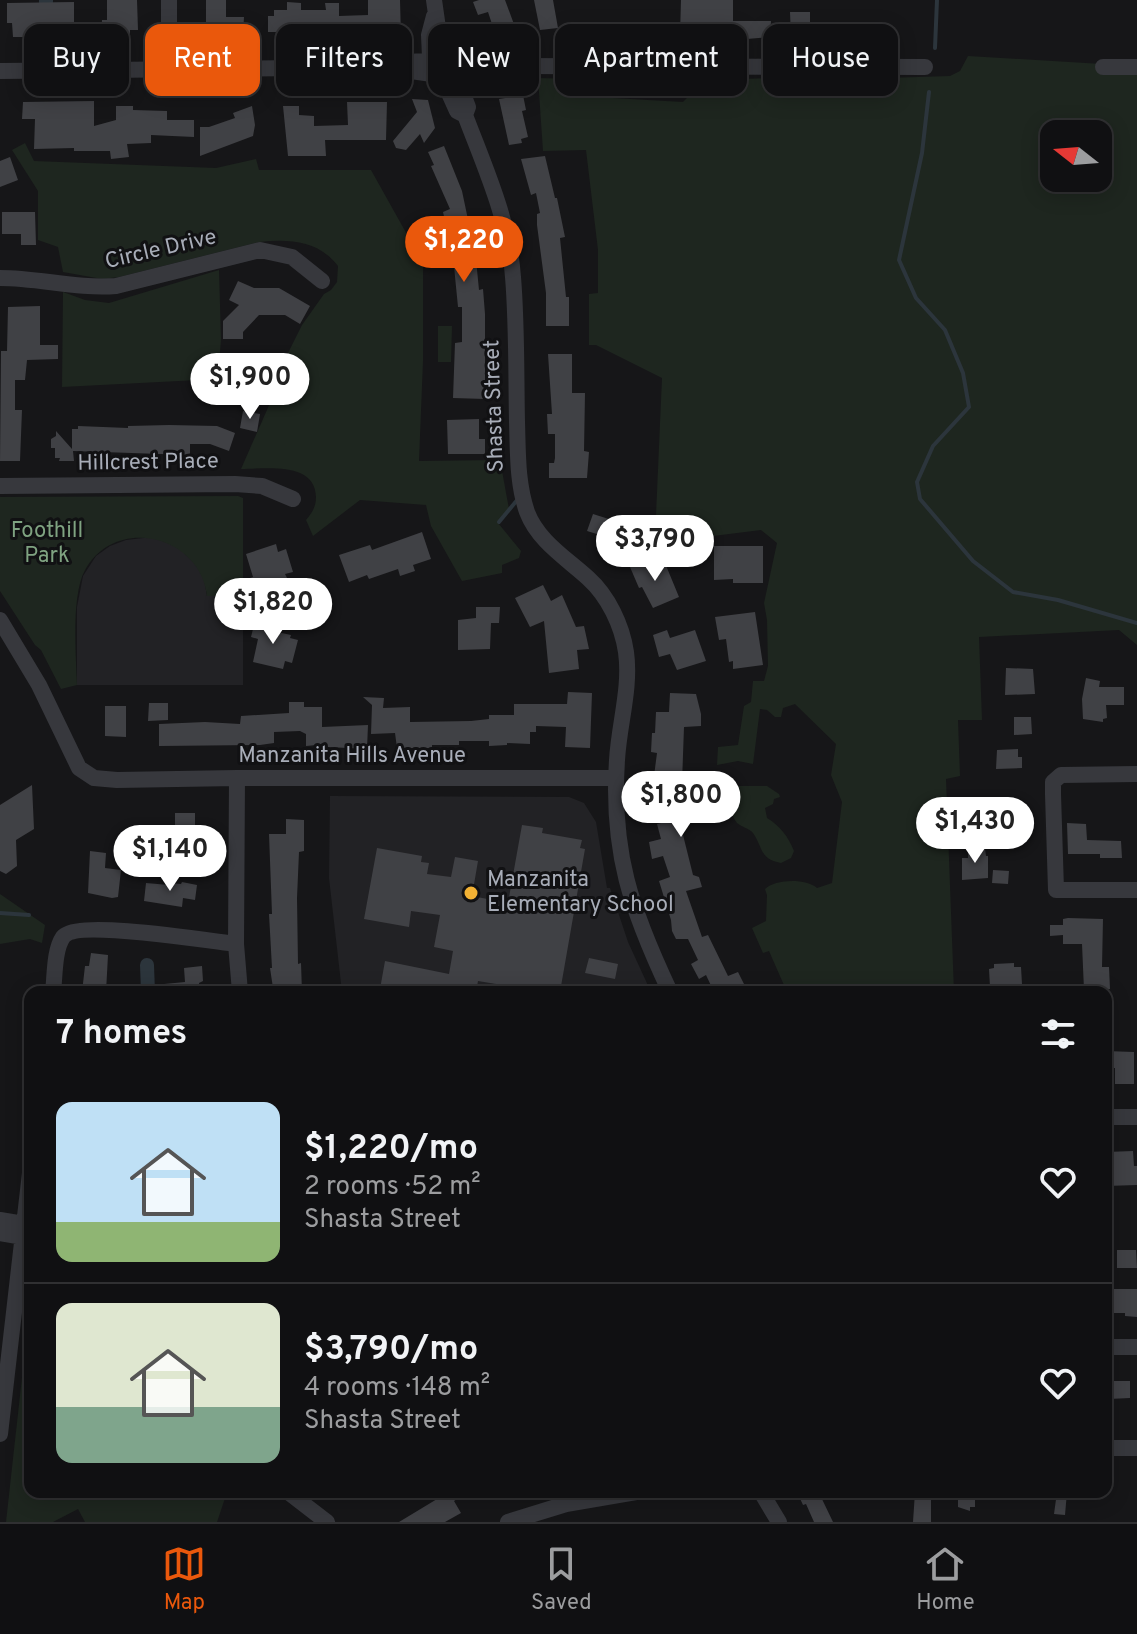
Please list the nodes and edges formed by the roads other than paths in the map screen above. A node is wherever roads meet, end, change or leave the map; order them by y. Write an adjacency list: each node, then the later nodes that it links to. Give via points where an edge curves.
1 (169, 0): 2 (street)
2 (169, 24)
3 (539, 66): 4 (street)
4 (925, 67)
5 (1103, 67): 6 (street)
6 (1137, 67)
7 (145, 70): 8 (street)
8 (0, 71)
9 (461, 96): 17 (street, Shasta Street, via 509,244 519,476 527,511 558,554 598,587 612,608 627,653)
10 (0, 278): 11 (street, Circle Drive, via 116,286 260,250 292,257)
11 (322, 281)
12 (0, 486): 13 (street, Hillcrest Place, via 235,484 262,486)
13 (293, 499)
14 (0, 620): 16 (street, Manzanita Hills Avenue, via 88,776)
15 (1137, 774): 18 (street, via 1061,775 1053,782 1056,890)
16 (237, 778): 17 (street, Manzanita Hills Avenue); 19 (street)
17 (616, 778): 22 (street, Shasta Street, via 615,822 627,884)
18 (1137, 890)
19 (236, 944): 20 (street, via 99,929 68,932 60,942); 21 (street)
20 (54, 986)
21 (240, 986)
22 (667, 986)
23 (1112, 1117): 24 (street)
24 (1137, 1117)
25 (0, 1220): 27 (street)
26 (24, 1222): 27 (street)
27 (23, 1230): 28 (street); 31 (street)
28 (0, 1233)
29 (1112, 1347): 30 (street)
30 (1137, 1347)
31 (0, 1434)
32 (1112, 1448): 33 (street)
33 (1137, 1448)
34 (296, 1498): 38 (street)
35 (601, 1498): 37 (street, via 566,1504)
36 (765, 1498): 40 (street)
37 (533, 1518): 39 (street)
38 (327, 1522)
39 (508, 1522)
40 (779, 1522)

